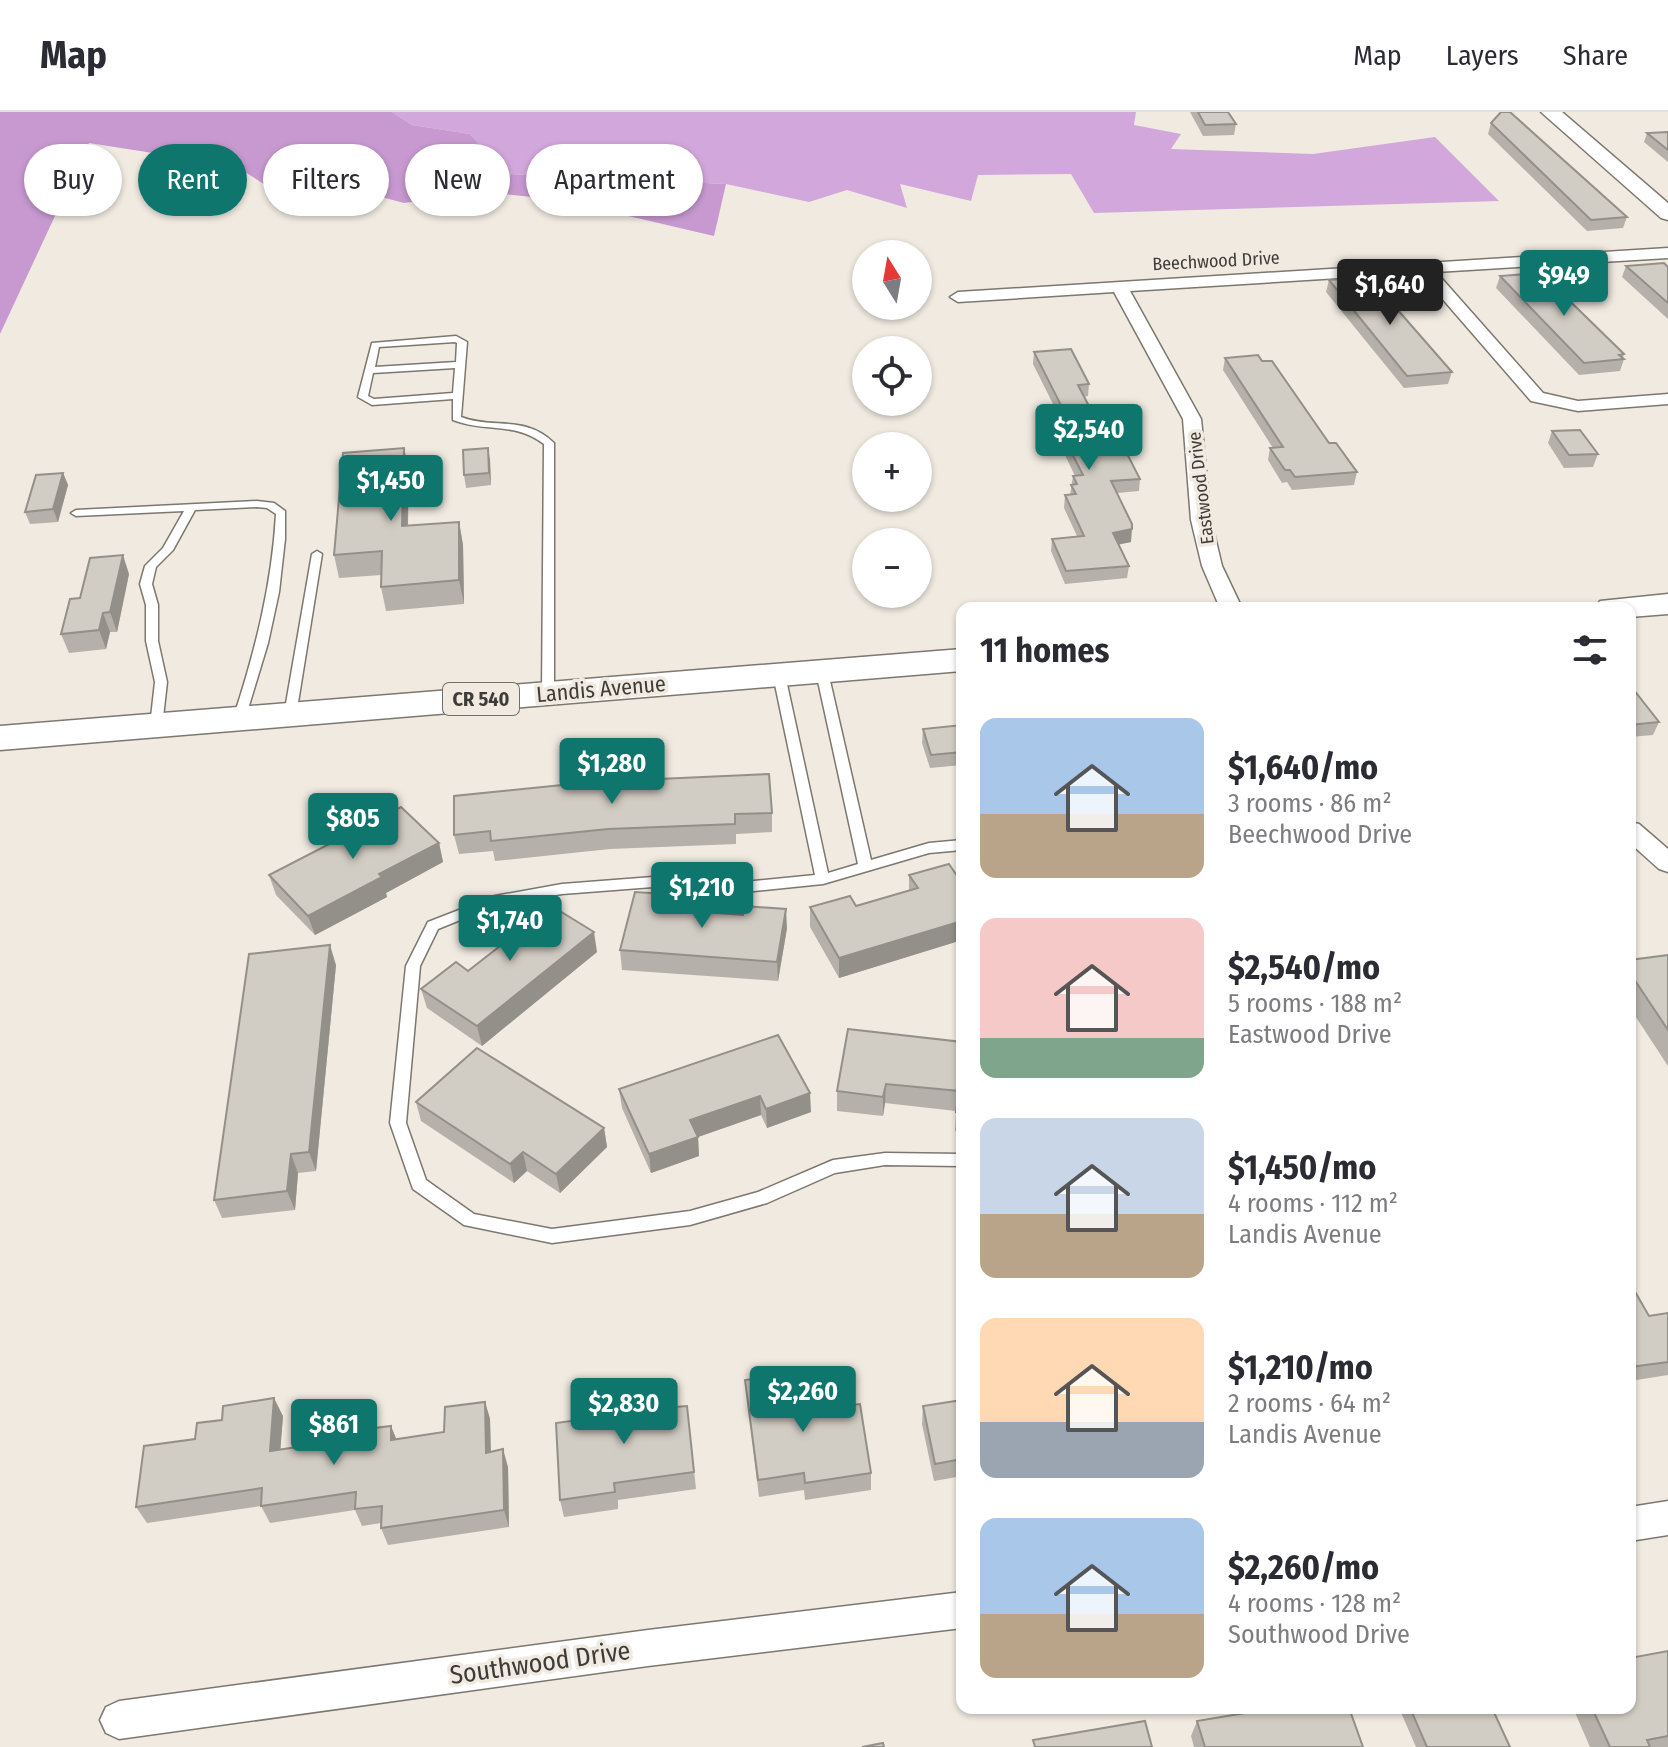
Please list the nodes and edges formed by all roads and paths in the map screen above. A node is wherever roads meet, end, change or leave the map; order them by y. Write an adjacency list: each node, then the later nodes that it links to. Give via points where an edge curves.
1 (1551, 112): 2 (main road)
2 (1668, 214)
3 (1668, 253): 4 (street, Beechwood Drive)
4 (1424, 268): 5 (street, Beechwood Drive); 10 (street, via 1527,390 1546,402 1578,406)
5 (1119, 287): 6 (street, Beechwood Drive); 14 (street, Eastwood Drive, via 1192,419 1201,520 1212,566)
6 (958, 297)
7 (460, 365): 8 (lane); 8 (lane, via 462,342 456,339 397,341 375,345); 9 (lane)
8 (369, 370): 9 (lane, via 363,397 372,402)
9 (458, 396): 20 (lane, via 456,418 467,424 524,426 549,443)
10 (1668, 399)
11 (191, 507): 12 (lane); 22 (lane, via 257,504 281,513 276,573); 23 (lane, via 168,550 151,566 146,584 161,682)
12 (76, 513)
13 (317, 554): 21 (lane)
14 (1228, 602)
15 (1668, 604): 16 (main road)
16 (1636, 606)
17 (956, 661): 18 (main road, Landis Avenue / CR 540)
18 (822, 672): 19 (main road, Landis Avenue / CR 540); 28 (lane)
19 (779, 675): 20 (main road, Landis Avenue / CR 540); 29 (lane)
20 (548, 694): 21 (main road, Landis Avenue / CR 540)
21 (290, 715): 22 (main road, Landis Avenue / CR 540)
22 (239, 719): 23 (main road, Landis Avenue / CR 540)
23 (156, 726): 24 (main road, Landis Avenue / CR 540)
24 (0, 738)
25 (1636, 835): 27 (street)
26 (956, 846): 28 (lane)
27 (1668, 863)
28 (865, 865): 29 (lane)
29 (823, 879): 30 (lane, via 754,886 653,882 562,889 495,901 433,926 413,966 398,1123 419,1184 470,1220 552,1236 690,1218 761,1198 833,1167 885,1159)
30 (956, 1160)
31 (1668, 1518): 32 (street)
32 (1636, 1523)
33 (956, 1611): 34 (street, Southwood Drive)
34 (119, 1720)

